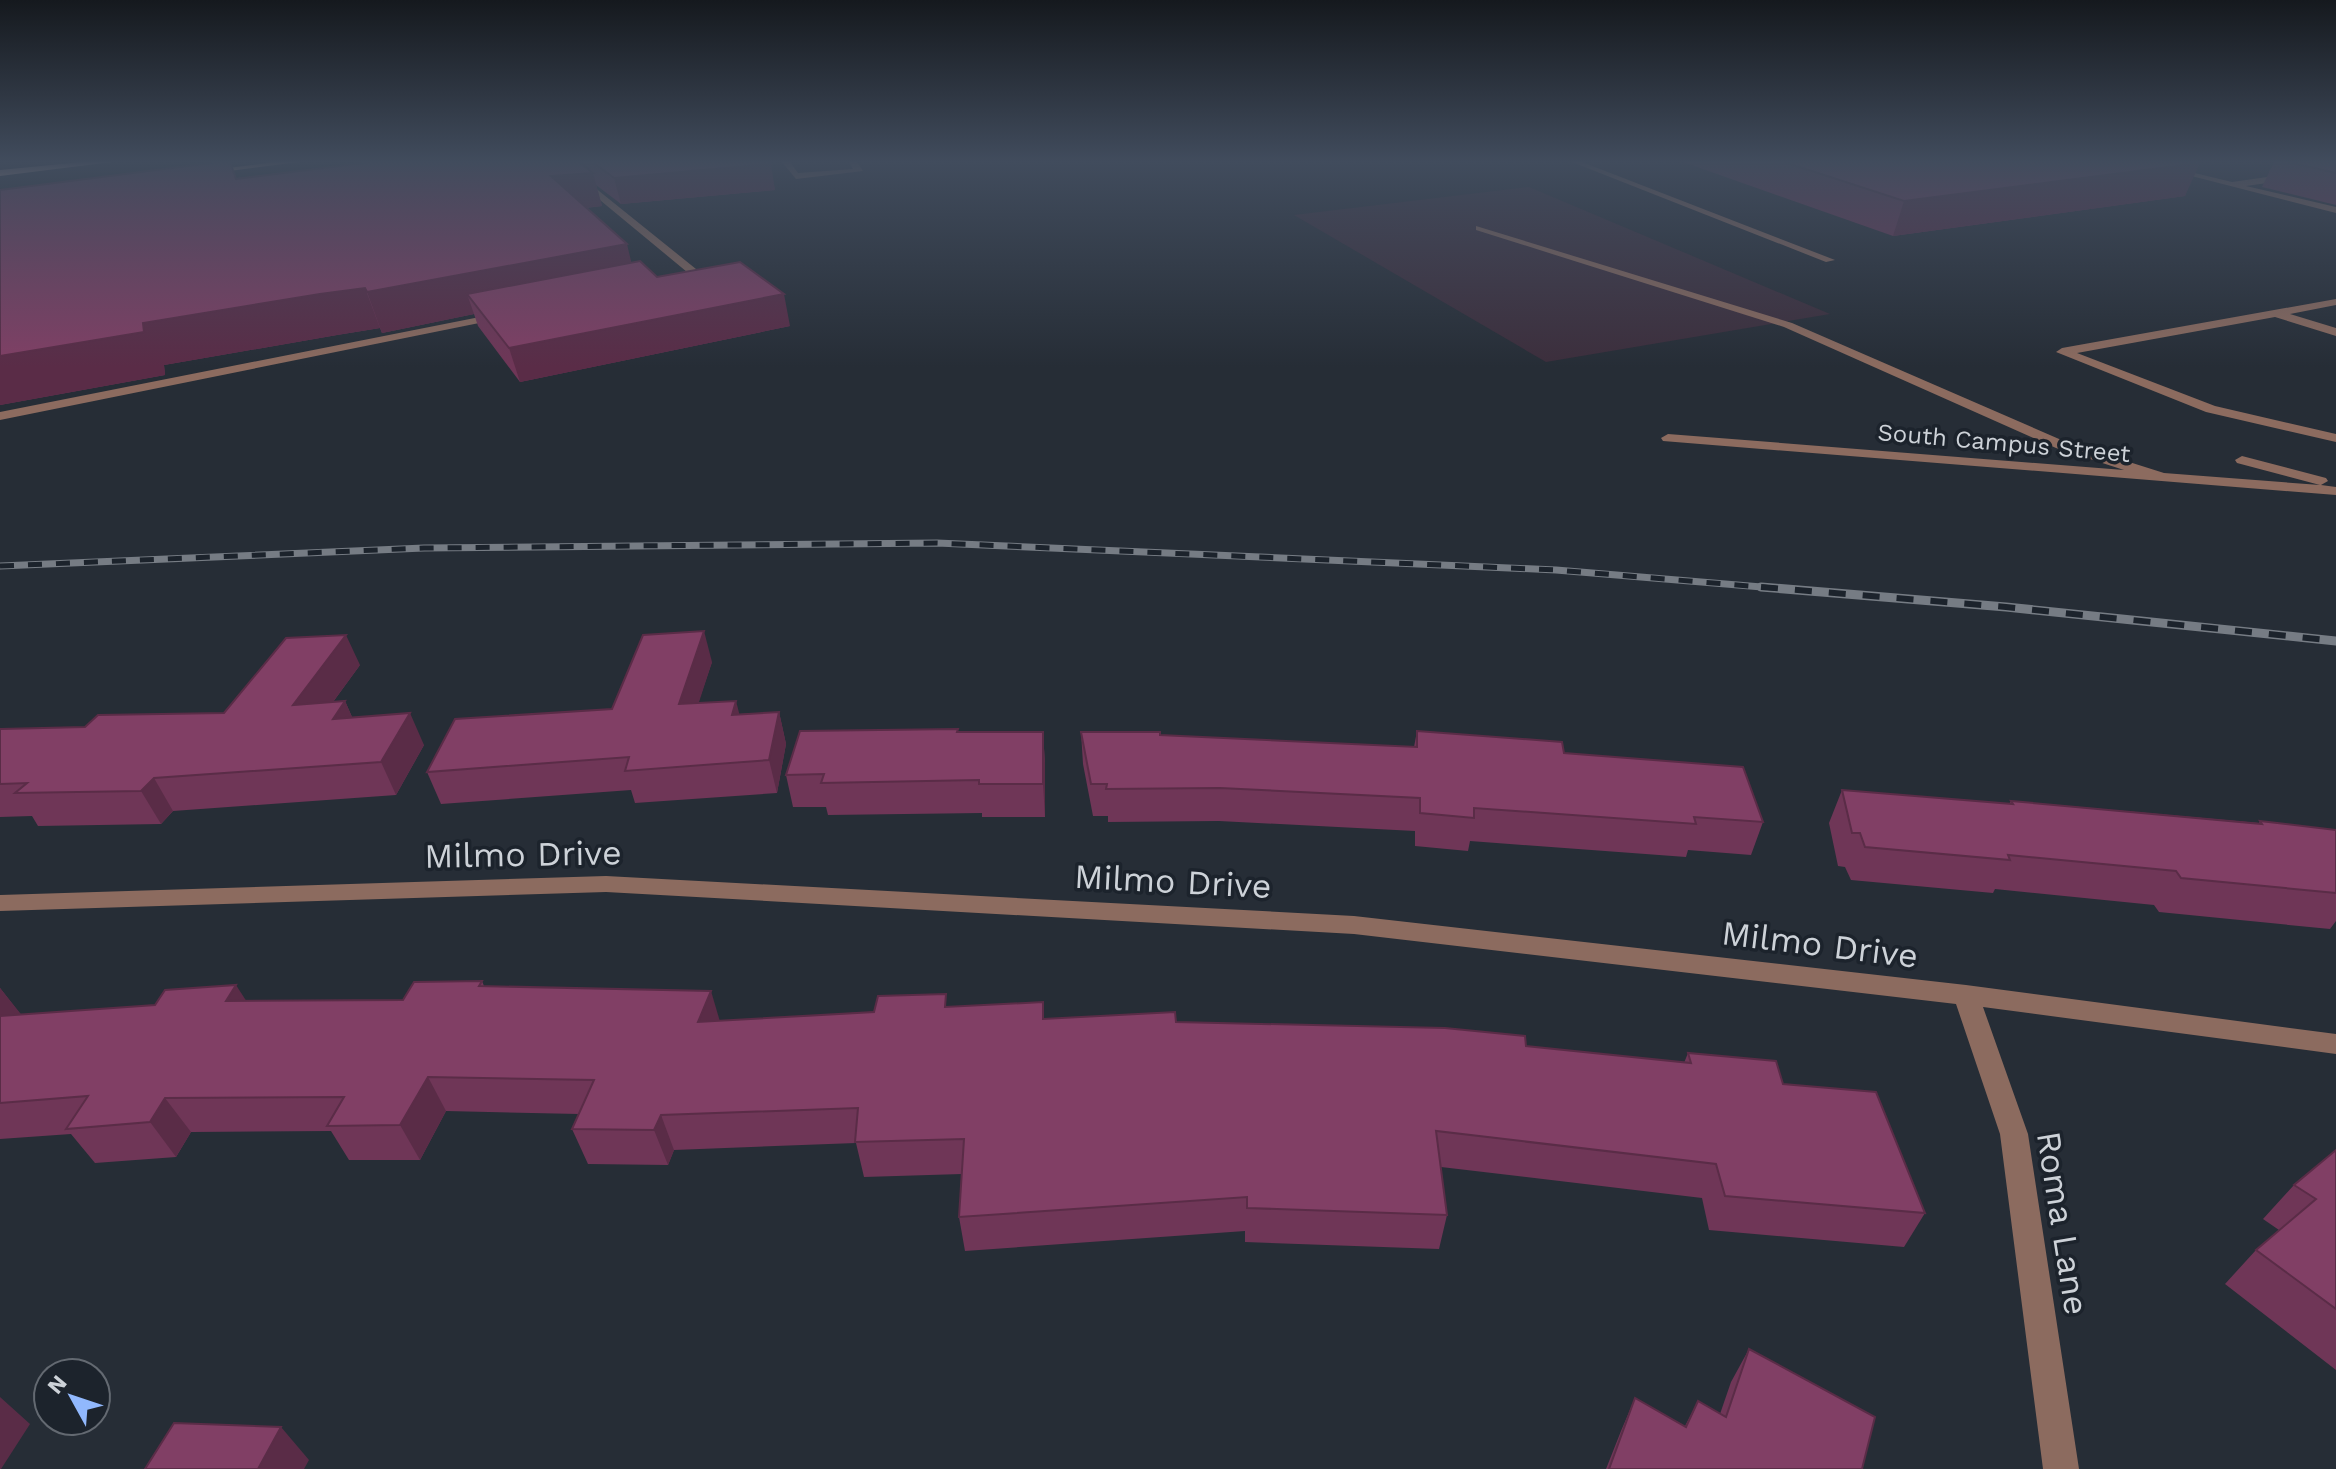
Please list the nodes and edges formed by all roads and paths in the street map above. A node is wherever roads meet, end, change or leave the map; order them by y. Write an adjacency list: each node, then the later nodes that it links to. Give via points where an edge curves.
1 (642, 231): 5 (street, via 692,271 693,277)
2 (1487, 231): 14 (street, via 1788,325 2061,445)
3 (1754, 231): 4 (street)
4 (1830, 260)
5 (659, 285)
6 (2336, 302): 8 (street)
7 (519, 313): 10 (street)
8 (2275, 313): 9 (street); 12 (street, via 2062,352 2211,409)
9 (2336, 332)
10 (0, 416)
11 (1668, 438): 14 (street, South Campus Street)
12 (2336, 438)
13 (2242, 460): 15 (street)
14 (2165, 478): 15 (street, South Campus Street)
15 (2336, 488)
16 (0, 903): 17 (street, Milmo Drive, via 606,884 1354,925)
17 (1966, 995): 18 (street, Milmo Drive); 19 (street, Roma Lane, via 2014,1134)
18 (2336, 1044)
19 (2061, 1469)

